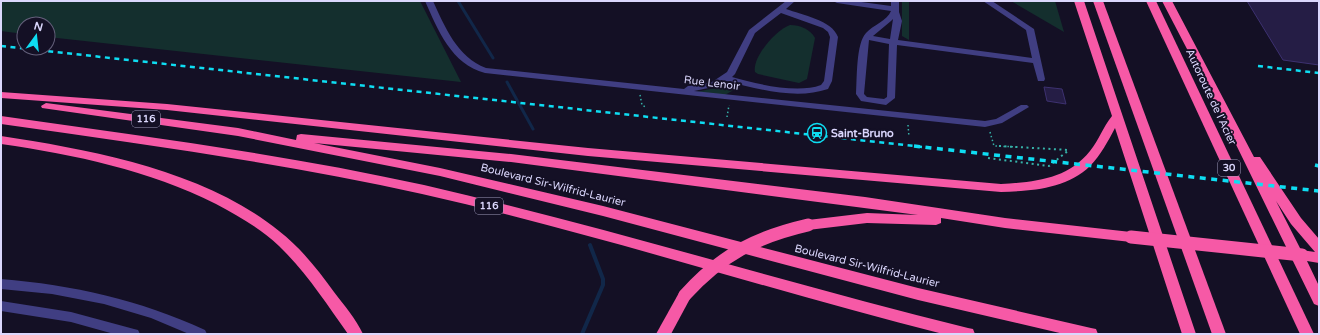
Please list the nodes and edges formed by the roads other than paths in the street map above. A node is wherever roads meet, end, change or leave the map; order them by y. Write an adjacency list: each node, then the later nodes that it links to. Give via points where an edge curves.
1 (429, 1): 16 (street, Rue Lenoir, via 449,39 464,59 474,67)
2 (791, 1): 10 (street)
3 (837, 1): 9 (street)
4 (987, 1): 13 (street, via 1030,29)
5 (1079, 1): 22 (highway)
6 (1098, 1): 40 (highway)
7 (1151, 1): 41 (highway, Autoroute de l'Acier / 30)
8 (1166, 1): 24 (highway)
9 (895, 7): 11 (street, via 883,25); 12 (street, via 898,21)
10 (781, 10): 14 (street, via 752,32 736,67); 17 (street, via 826,26 833,33 827,84 822,89)
11 (867, 37): 12 (street); 12 (street, via 864,44 860,94 864,99 886,102 891,99)
12 (893, 42): 13 (street)
13 (1037, 61): 15 (street)
14 (726, 78): 16 (street, via 708,86); 17 (street, via 753,85)
15 (1041, 79)
16 (674, 90): 20 (street, Rue Lenoir)
17 (809, 92): 20 (street, via 818,103)
18 (1, 95): 22 (highway, via 167,107 572,150 1000,188 1046,184 1075,172 1094,154)
19 (1, 99): 25 (highway, Boulevard Sir-Wilfrid-Laurier / 116)
20 (829, 108): 21 (street, Rue Lenoir, via 983,124 999,122)
21 (1024, 108)
22 (1117, 117): 39 (highway)
23 (1, 120): 37 (highway, 116, via 224,152 395,184 558,223)
24 (1230, 120): 28 (highway, via 1288,210); 31 (highway)
25 (238, 132): 27 (highway, via 511,158 865,202); 38 (highway, Boulevard Sir-Wilfrid-Laurier / 116, via 523,191 868,282)
26 (1, 140): 35 (highway, via 94,155 138,166 178,180 228,205 262,224 300,258)
27 (1005, 223): 29 (highway, bridge); 36 (highway, bridge, via 852,219 808,225 763,237 713,266 685,295)
28 (1319, 248)
29 (1319, 257)
30 (1, 284): 34 (street, via 111,301 163,317)
31 (1319, 300)
32 (1, 306): 33 (street, via 71,317)
33 (134, 334)
34 (200, 334)
35 (356, 334)
36 (663, 334)
37 (968, 334)
38 (1091, 334)
39 (1189, 334)
40 (1219, 334)
41 (1307, 334)

